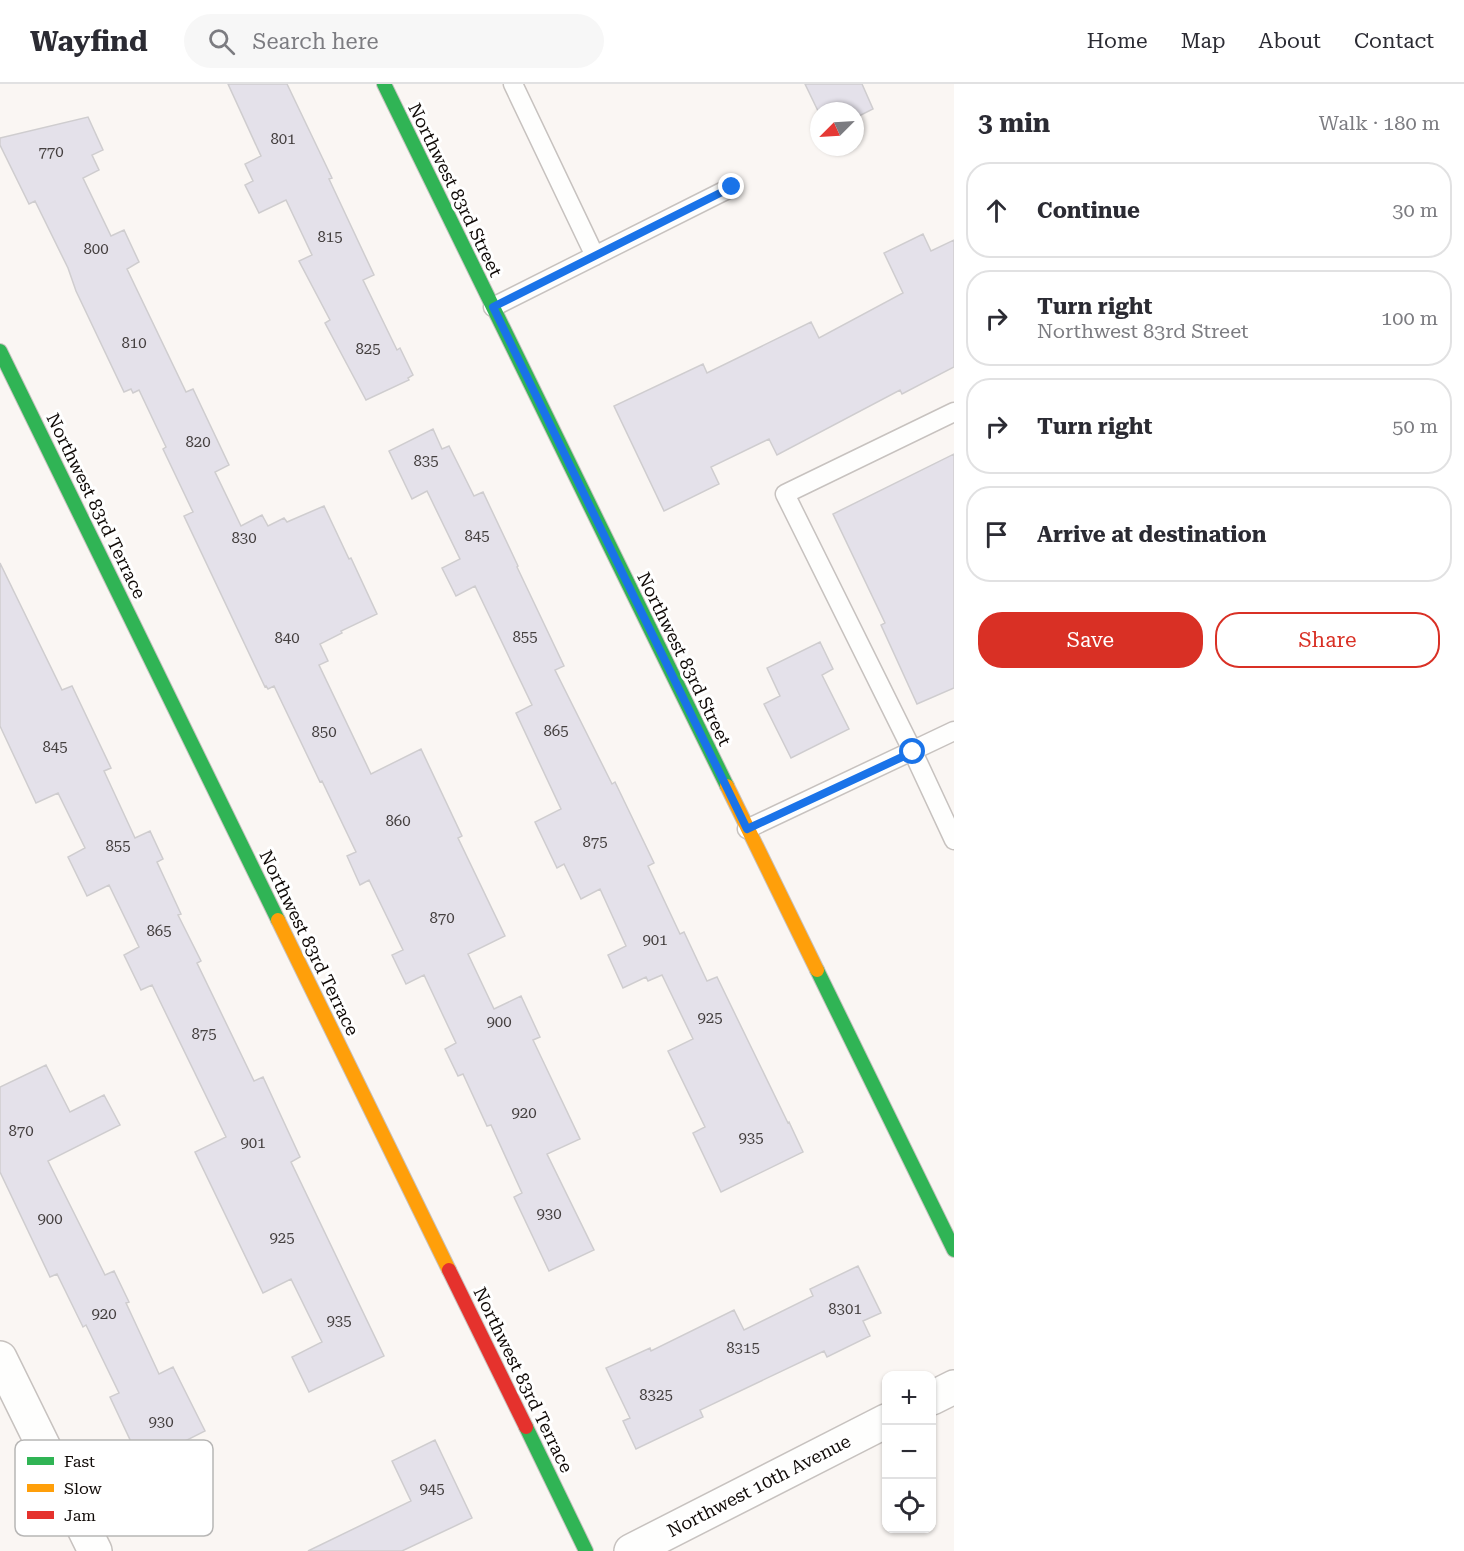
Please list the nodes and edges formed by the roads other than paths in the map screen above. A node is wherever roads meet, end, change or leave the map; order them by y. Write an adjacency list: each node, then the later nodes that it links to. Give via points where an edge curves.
1 (384, 84): 5 (street, Northwest 83rd Street)
2 (513, 84): 4 (lane)
3 (732, 187): 4 (lane)
4 (595, 256): 5 (lane)
5 (493, 307): 10 (street, Northwest 83rd Street)
6 (0, 351): 20 (street, Northwest 83rd Terrace)
7 (954, 412): 9 (lane, via 785,494)
8 (954, 731): 9 (lane)
9 (913, 752): 10 (lane); 11 (lane)
10 (747, 829): 12 (street, Northwest 83rd Street)
11 (954, 840)
12 (954, 1250)
13 (0, 1358): 17 (street)
14 (954, 1387): 15 (street)
15 (936, 1396)
16 (882, 1423): 21 (street, Northwest 10th Avenue)
17 (40, 1440)
18 (88, 1536): 19 (street)
19 (95, 1551)
20 (586, 1551)
21 (631, 1551)

